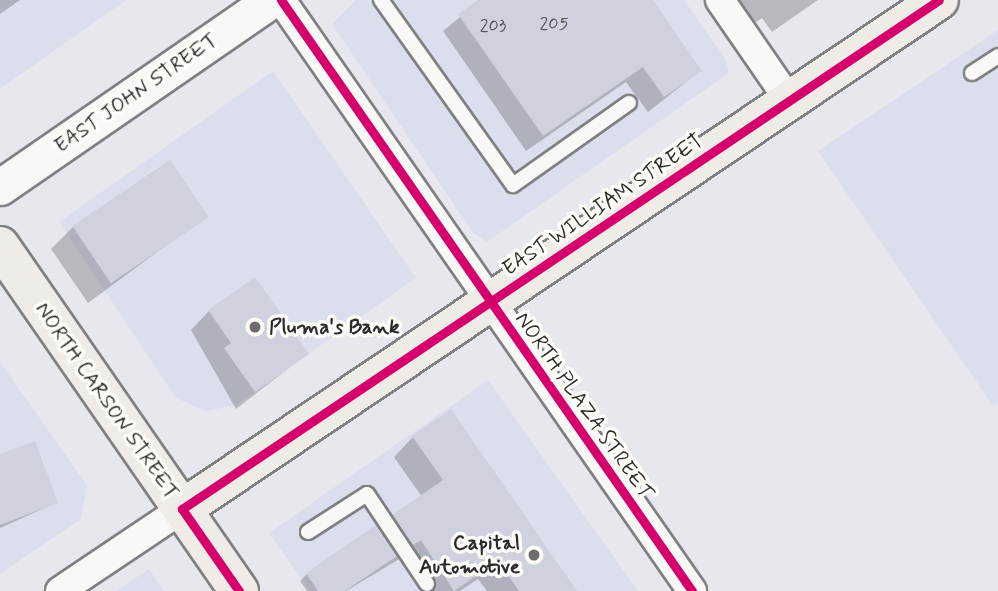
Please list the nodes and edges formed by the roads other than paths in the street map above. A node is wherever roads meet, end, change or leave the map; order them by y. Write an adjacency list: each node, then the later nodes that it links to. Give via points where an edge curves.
1 (271, 0): 10 (street, EAST JOHN STREET)
2 (281, 0): 12 (street, NORTH PLAZA STREET)
3 (381, 0): 9 (lane, via 513,186)
4 (720, 0): 8 (street)
5 (939, 0): 8 (main road, EAST WILLIAM STREET)
6 (998, 56): 7 (lane)
7 (972, 73)
8 (789, 100): 12 (main road, EAST WILLIAM STREET)
9 (629, 103)
10 (0, 187)
11 (0, 246): 13 (main road, NORTH CARSON STREET)
12 (490, 302): 13 (main road, EAST WILLIAM STREET); 18 (street, NORTH PLAZA STREET)
13 (182, 509): 16 (street); 17 (main road, NORTH CARSON STREET)
14 (308, 532): 15 (lane, via 367,494)
15 (425, 589)
16 (60, 591)
17 (239, 591)
18 (692, 591)

